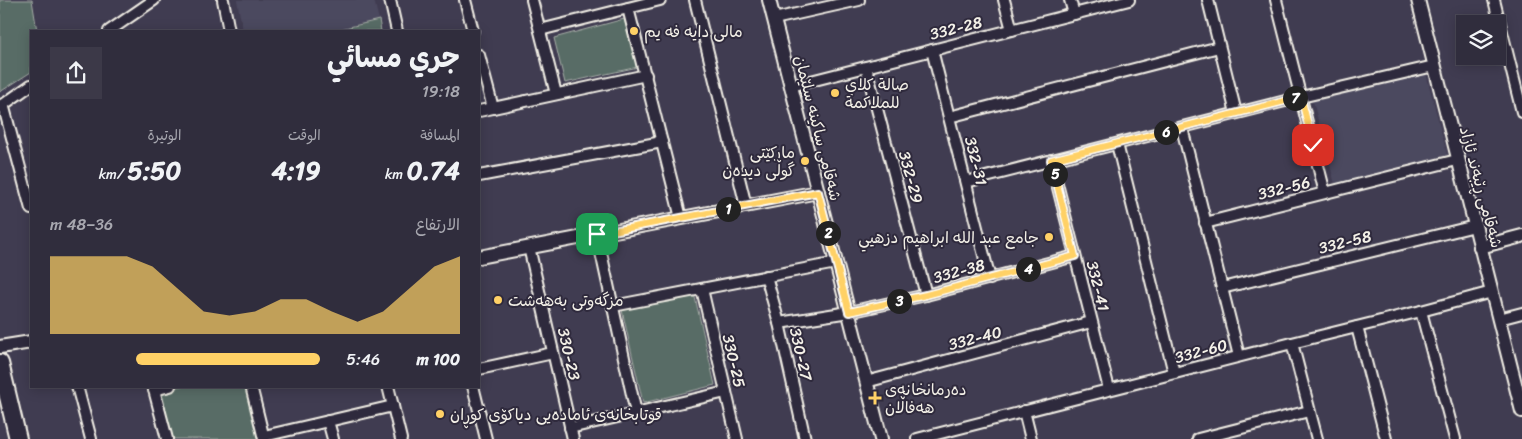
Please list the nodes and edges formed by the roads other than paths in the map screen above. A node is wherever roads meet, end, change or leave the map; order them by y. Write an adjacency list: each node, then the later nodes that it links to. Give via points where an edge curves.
1 (154, 0): 17 (street)
2 (223, 0): 22 (street)
3 (390, 0): 23 (street)
4 (464, 0): 24 (street)
5 (532, 0): 25 (street)
6 (660, 0): 18 (street)
7 (696, 0): 54 (street)
8 (769, 0): 20 (street, شەقامی ساکینە سلێمان)
9 (859, 0): 20 (street)
10 (1004, 0): 26 (street)
11 (1070, 0): 19 (street)
12 (1129, 0): 19 (street, 332-28)
13 (1208, 0): 27 (street)
14 (1276, 0): 36 (street)
15 (1418, 0): 30 (street, شەقامی ڕێبەند ئازاد)
16 (1494, 0): 40 (street)
17 (143, 3): 21 (street)
18 (628, 8): 25 (street); 32 (street)
19 (1074, 14): 26 (street, 332-28)
20 (774, 19): 34 (street, شەقامی ساکینە سلێمان)
21 (110, 30)
22 (230, 30)
23 (397, 30)
24 (473, 30)
25 (540, 30): 35 (street)
26 (1012, 30): 28 (street, 332-28)
27 (1219, 47): 41 (street); 42 (street)
28 (932, 50): 31 (street, 332-28); 42 (street, 332-31)
29 (480, 59): 38 (street)
30 (1434, 66): 36 (street); 47 (street, شەقامی ڕێبەند ئازاد)
31 (866, 67): 34 (street, 332-28); 70 (street, 332-29)
32 (646, 75): 35 (street); 44 (street)
33 (30, 86): 37 (street)
34 (791, 86): 51 (street, شەقامی ساکینە سلێمان)
35 (556, 94): 38 (street)
36 (1301, 97): 41 (street); 52 (street)
37 (2, 106): 48 (street)
38 (493, 108): 39 (street)
39 (480, 111)
40 (1522, 112)
41 (1236, 113): 43 (street)
42 (949, 117): 50 (street, 332-31)
43 (1182, 128): 45 (street); 56 (street)
44 (662, 142): 49 (street); 55 (street)
45 (1117, 144): 46 (street); 86 (street)
46 (1051, 160): 50 (street); 62 (street, 332-41)
47 (1457, 160): 52 (street, 332-56); 57 (street, شەقامی ڕێبەند ئازاد)
48 (27, 173): 53 (street)
49 (480, 176)
50 (966, 182): 66 (street, 332-31)
51 (818, 192): 54 (street); 64 (street, شەقامی ساکینە سلێمان)
52 (1325, 193): 56 (street, 332-56)
53 (30, 200)
54 (746, 206): 55 (street)
55 (681, 218): 58 (street)
56 (1205, 223): 67 (street)
57 (1475, 226): 61 (street, شەقامی ڕێبەند ئازاد); 67 (street, 332-58)
58 (597, 234): 60 (street); 71 (street)
59 (1522, 236): 61 (street)
60 (529, 247): 63 (street); 82 (street, 330-23)
61 (1480, 247): 69 (street, شەقامی ڕێبەند ئازاد)
62 (1075, 256): 66 (street, 332-38); 76 (street, 332-41)
63 (480, 257)
64 (836, 263): 65 (street); 73 (street, شەقامی ساکینە سلێمان)
65 (766, 276): 68 (street); 77 (street, 330-27)
66 (990, 278): 70 (street, 332-38)
67 (1222, 288): 83 (street)
68 (702, 289): 71 (street); 95 (street, 330-25)
69 (1492, 292): 72 (street, 332-60); 75 (street, شەقامی ڕێبەند ئازاد)
70 (926, 295): 73 (street, 332-38)
71 (613, 306): 100 (street)
72 (1421, 311): 78 (street, 332-60); 121 (street)
73 (849, 312): 77 (street, 332-38); 87 (street, شەقامی ساکینە سلێمان)
74 (1522, 313): 75 (street)
75 (1499, 319): 88 (street, شەقامی ڕێبەند ئازاد)
76 (1091, 322): 87 (street, 332-40); 94 (street, 332-41)
77 (779, 323): 113 (street, 330-27)
78 (1357, 327): 80 (street, 332-60); 120 (street)
79 (30, 342): 81 (street)
80 (1292, 343): 83 (street, 332-60); 98 (street)
81 (0, 347)
82 (553, 353): 85 (street); 102 (street, 330-23)
83 (1239, 356): 86 (street, 332-60)
84 (0, 362): 105 (highway)
85 (480, 370)
86 (1174, 373): 94 (street, 332-60)
87 (866, 382): 114 (street, شەقامی ساکینە سلێمان)
88 (1518, 382): 99 (street, شەقامی ڕێبەند ئازاد)
89 (78, 388): 106 (street)
90 (154, 388): 107 (street)
91 (252, 388): 104 (street)
92 (388, 388): 96 (street)
93 (473, 388): 110 (street)
94 (1109, 389): 97 (street, 332-60)
95 (726, 392): 100 (street); 112 (street, 330-25)
96 (393, 406): 101 (street); 109 (street)
97 (1024, 411): 103 (street, 332-60); 117 (street)
98 (1309, 411): 118 (street); 119 (street)
99 (1522, 411)
100 (636, 413): 102 (street)
101 (328, 421): 104 (street); 108 (street)
102 (570, 428): 111 (street, 330-23)
103 (959, 428): 115 (street, 332-60); 116 (street)
104 (264, 438)
105 (18, 439)
106 (91, 439)
107 (167, 439)
108 (333, 439)
109 (401, 439)
110 (486, 439)
111 (572, 439)
112 (737, 439)
113 (805, 439)
114 (881, 439)
115 (917, 439)
116 (962, 439)
117 (1031, 439)
118 (1198, 439)
119 (1317, 439)
120 (1386, 439)
121 (1455, 439)

